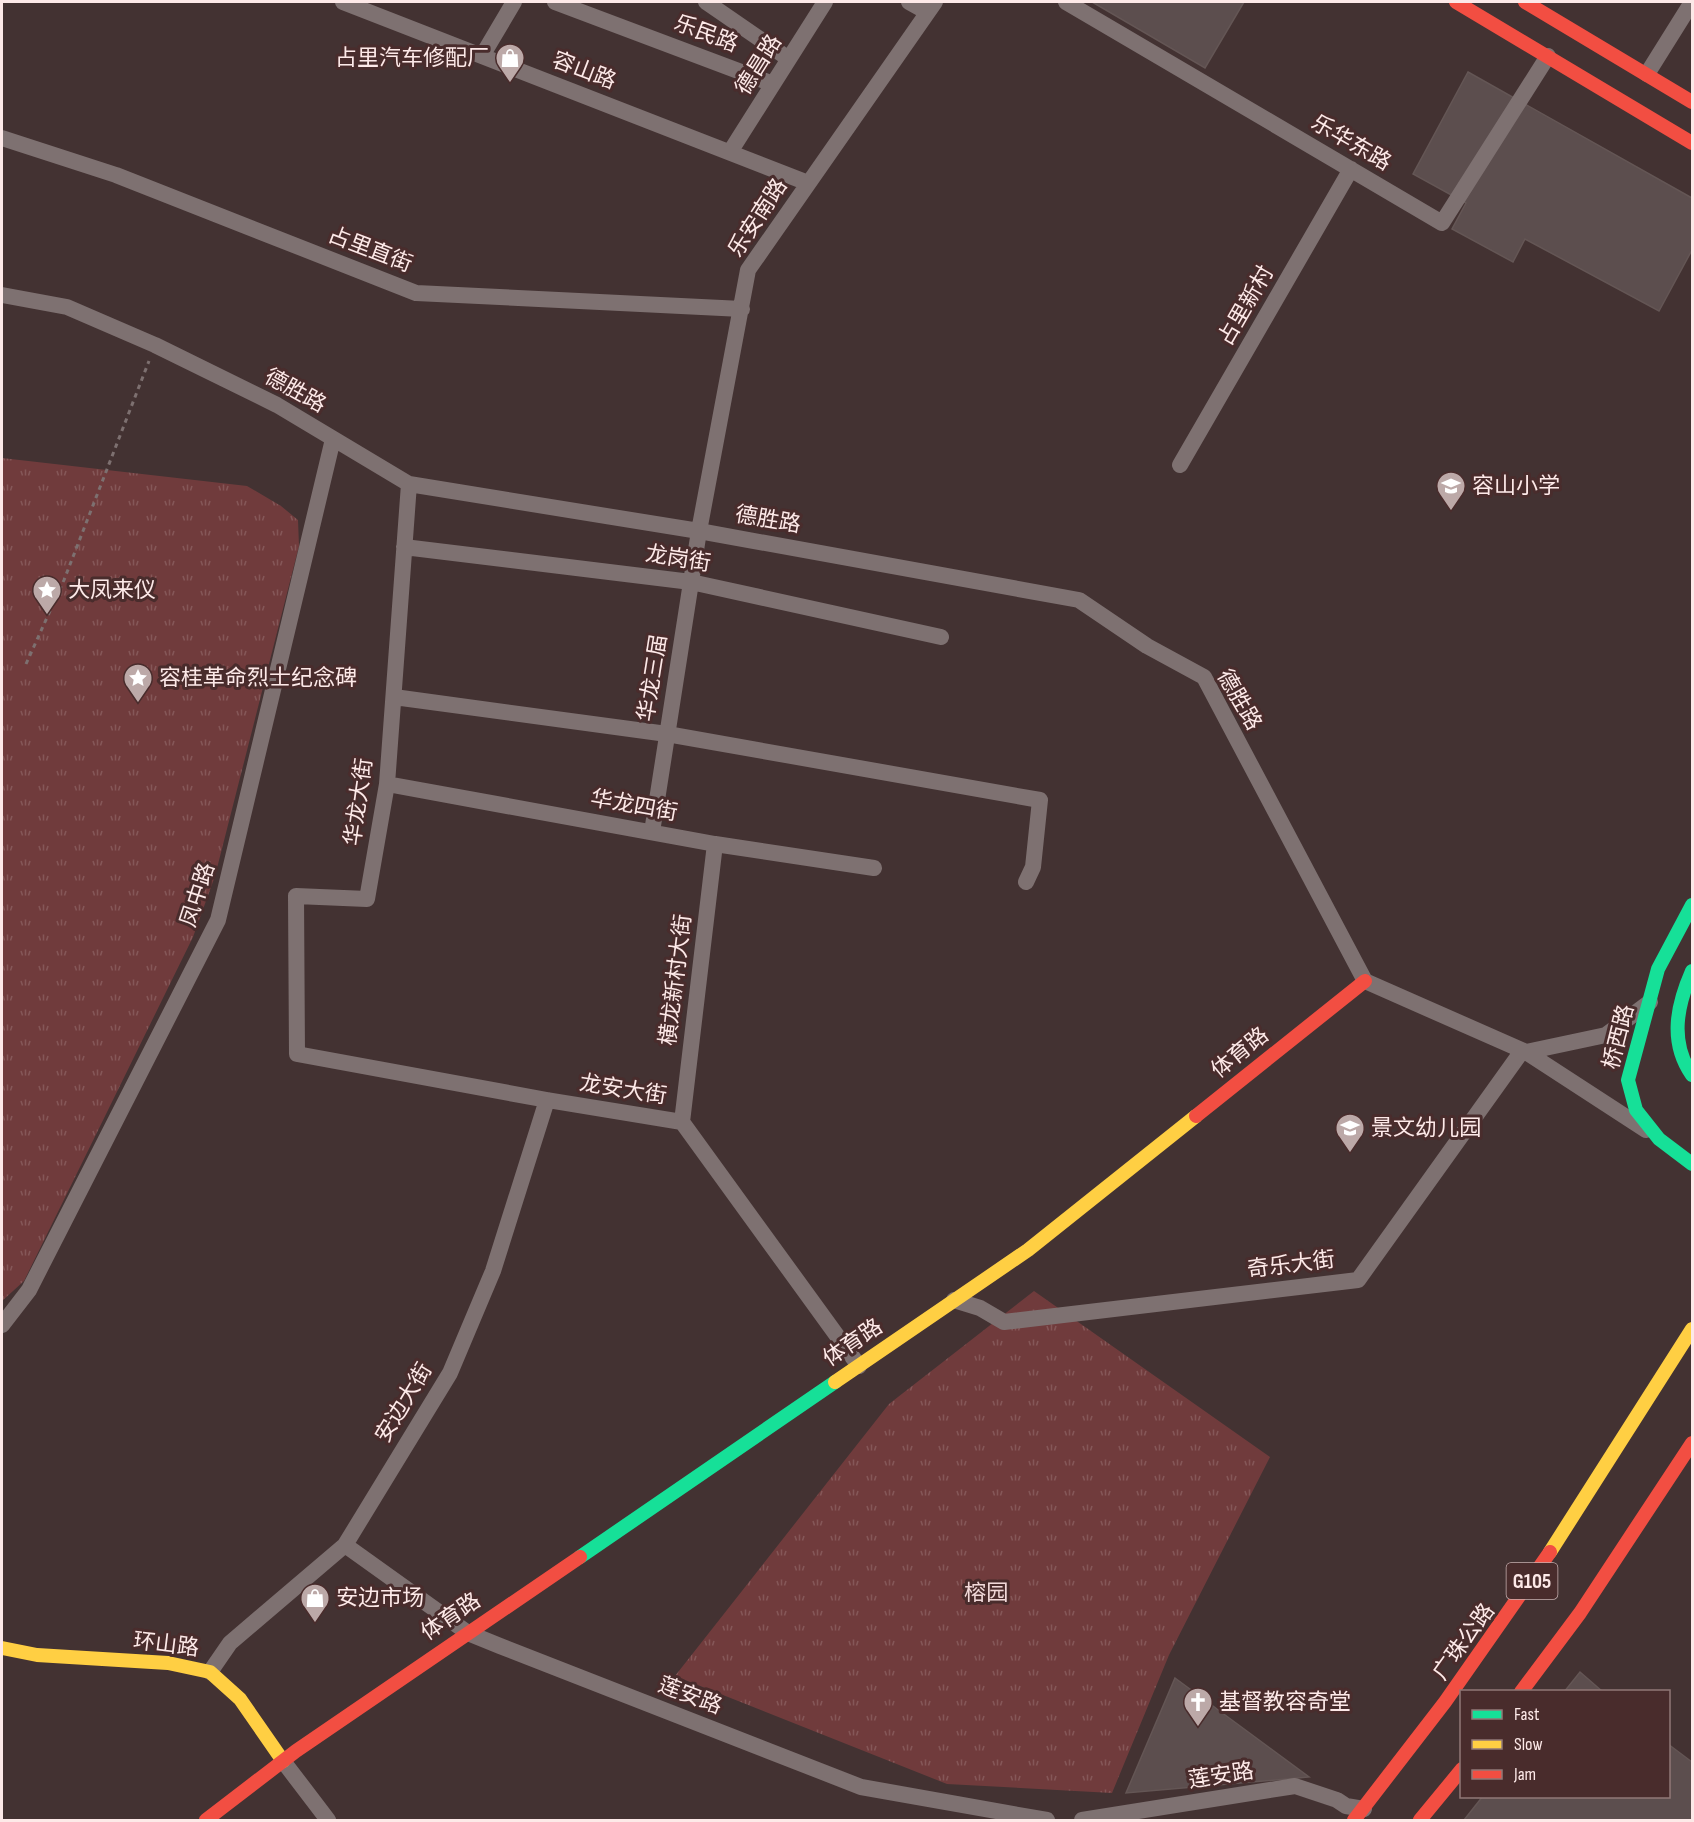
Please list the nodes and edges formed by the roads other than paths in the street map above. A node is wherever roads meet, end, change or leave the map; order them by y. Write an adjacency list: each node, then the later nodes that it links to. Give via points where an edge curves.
1 (343, 2): 12 (street, 容山路)
2 (514, 2): 12 (street)
3 (555, 2): 16 (street, 乐民路)
4 (706, 2): 14 (street)
5 (825, 2): 14 (street, 德昌路)
6 (909, 2): 11 (street)
7 (1066, 2): 21 (street, 乐华东路)
8 (1456, 2): 13 (main road)
9 (1526, 2): 15 (main road)
10 (1692, 2): 15 (street)
11 (931, 7): 22 (street, 乐安南路)
12 (482, 56): 20 (street, 容山路)
13 (1548, 56): 19 (main road); 21 (street, 乐华东路, via 1442,223)
14 (789, 59): 16 (street, 德昌路)
15 (1647, 74): 17 (main road)
16 (773, 84): 20 (street, 德昌路)
17 (1692, 102)
18 (2, 138): 24 (street, 占里直街, via 116,175 416,293)
19 (1692, 143)
20 (730, 152): 22 (street, 容山路)
21 (1351, 169): 26 (street, 占里新村)
22 (808, 183): 24 (street, 乐安南路, via 748,270)
23 (2, 295): 25 (street, 德胜路, via 67,307 155,345 277,405)
24 (742, 309): 28 (street, 乐安南路)
25 (333, 439): 27 (street, 德胜路); 51 (street, 凤中路, via 218,920 29,1290)
26 (1180, 465)
27 (409, 484): 28 (street, 德胜路); 29 (street, 华龙大街)
28 (699, 531): 30 (street, 华龙三届); 41 (street, 德胜路, via 1079,600 1204,677)
29 (404, 547): 30 (street, 龙岗街); 32 (street, 华龙大街)
30 (691, 582): 31 (street, 龙岗街); 33 (street, 华龙三届)
31 (941, 637)
32 (394, 696): 33 (street); 34 (street, 华龙大街)
33 (667, 734): 35 (street, 华龙三届); 38 (street, via 1040,800 1033,867)
34 (387, 784): 35 (street, 华龙四街); 44 (street, 华龙大街, via 367,899 296,896)
35 (652, 832): 36 (street, 华龙四街)
36 (715, 844): 37 (street, 华龙四街); 47 (street, 横龙新村大街)
37 (874, 868)
38 (1026, 882)
39 (1692, 905): 42 (main road, 桥西路, via 1658,969)
40 (1692, 971): 45 (main road, via 1679,1002 1678,1033 1682,1058)
41 (1365, 981): 43 (street); 50 (main road, 体育路, via 1086,1206)
42 (1650, 1002): 43 (street, via 1606,1035); 48 (main road, 桥西路, via 1628,1080 1636,1110)
43 (1524, 1051): 48 (street); 50 (street, 奇乐大街, via 1358,1280 1004,1322 980,1308)
44 (297, 1054): 46 (street, 龙安大街)
45 (1692, 1075)
46 (546, 1100): 47 (street, 龙安大街); 55 (street, 安边大街, via 493,1271 450,1372)
47 (682, 1122): 53 (street, 龙安大街)
48 (1659, 1139): 49 (main road, 桥西路)
49 (1692, 1164)
50 (954, 1300): 53 (main road, 体育路)
51 (2, 1325)
52 (1692, 1329): 62 (main road, 广珠公路 / G105, via 1515,1608)
53 (859, 1365): 56 (main road, 体育路)
54 (1692, 1443): 59 (main road, G105, via 1581,1612)
55 (345, 1545): 56 (street, 莲安路); 58 (street, 安边大街, via 230,1643)
56 (468, 1633): 60 (main road, 体育路); 65 (street, 莲安路, via 861,1787)
57 (2, 1648): 58 (main road, 环山路, via 37,1655 168,1663)
58 (210, 1672): 60 (main road, 环山路, via 240,1699)
59 (1522, 1690)
60 (283, 1761): 63 (main road, 体育路); 64 (street)
61 (1460, 1770): 67 (main road)
62 (1359, 1815): 66 (street, 莲安路, via 1337,1800 1295,1786)
63 (206, 1821)
64 (328, 1821)
65 (1047, 1821)
66 (1082, 1821)
67 (1420, 1821)

